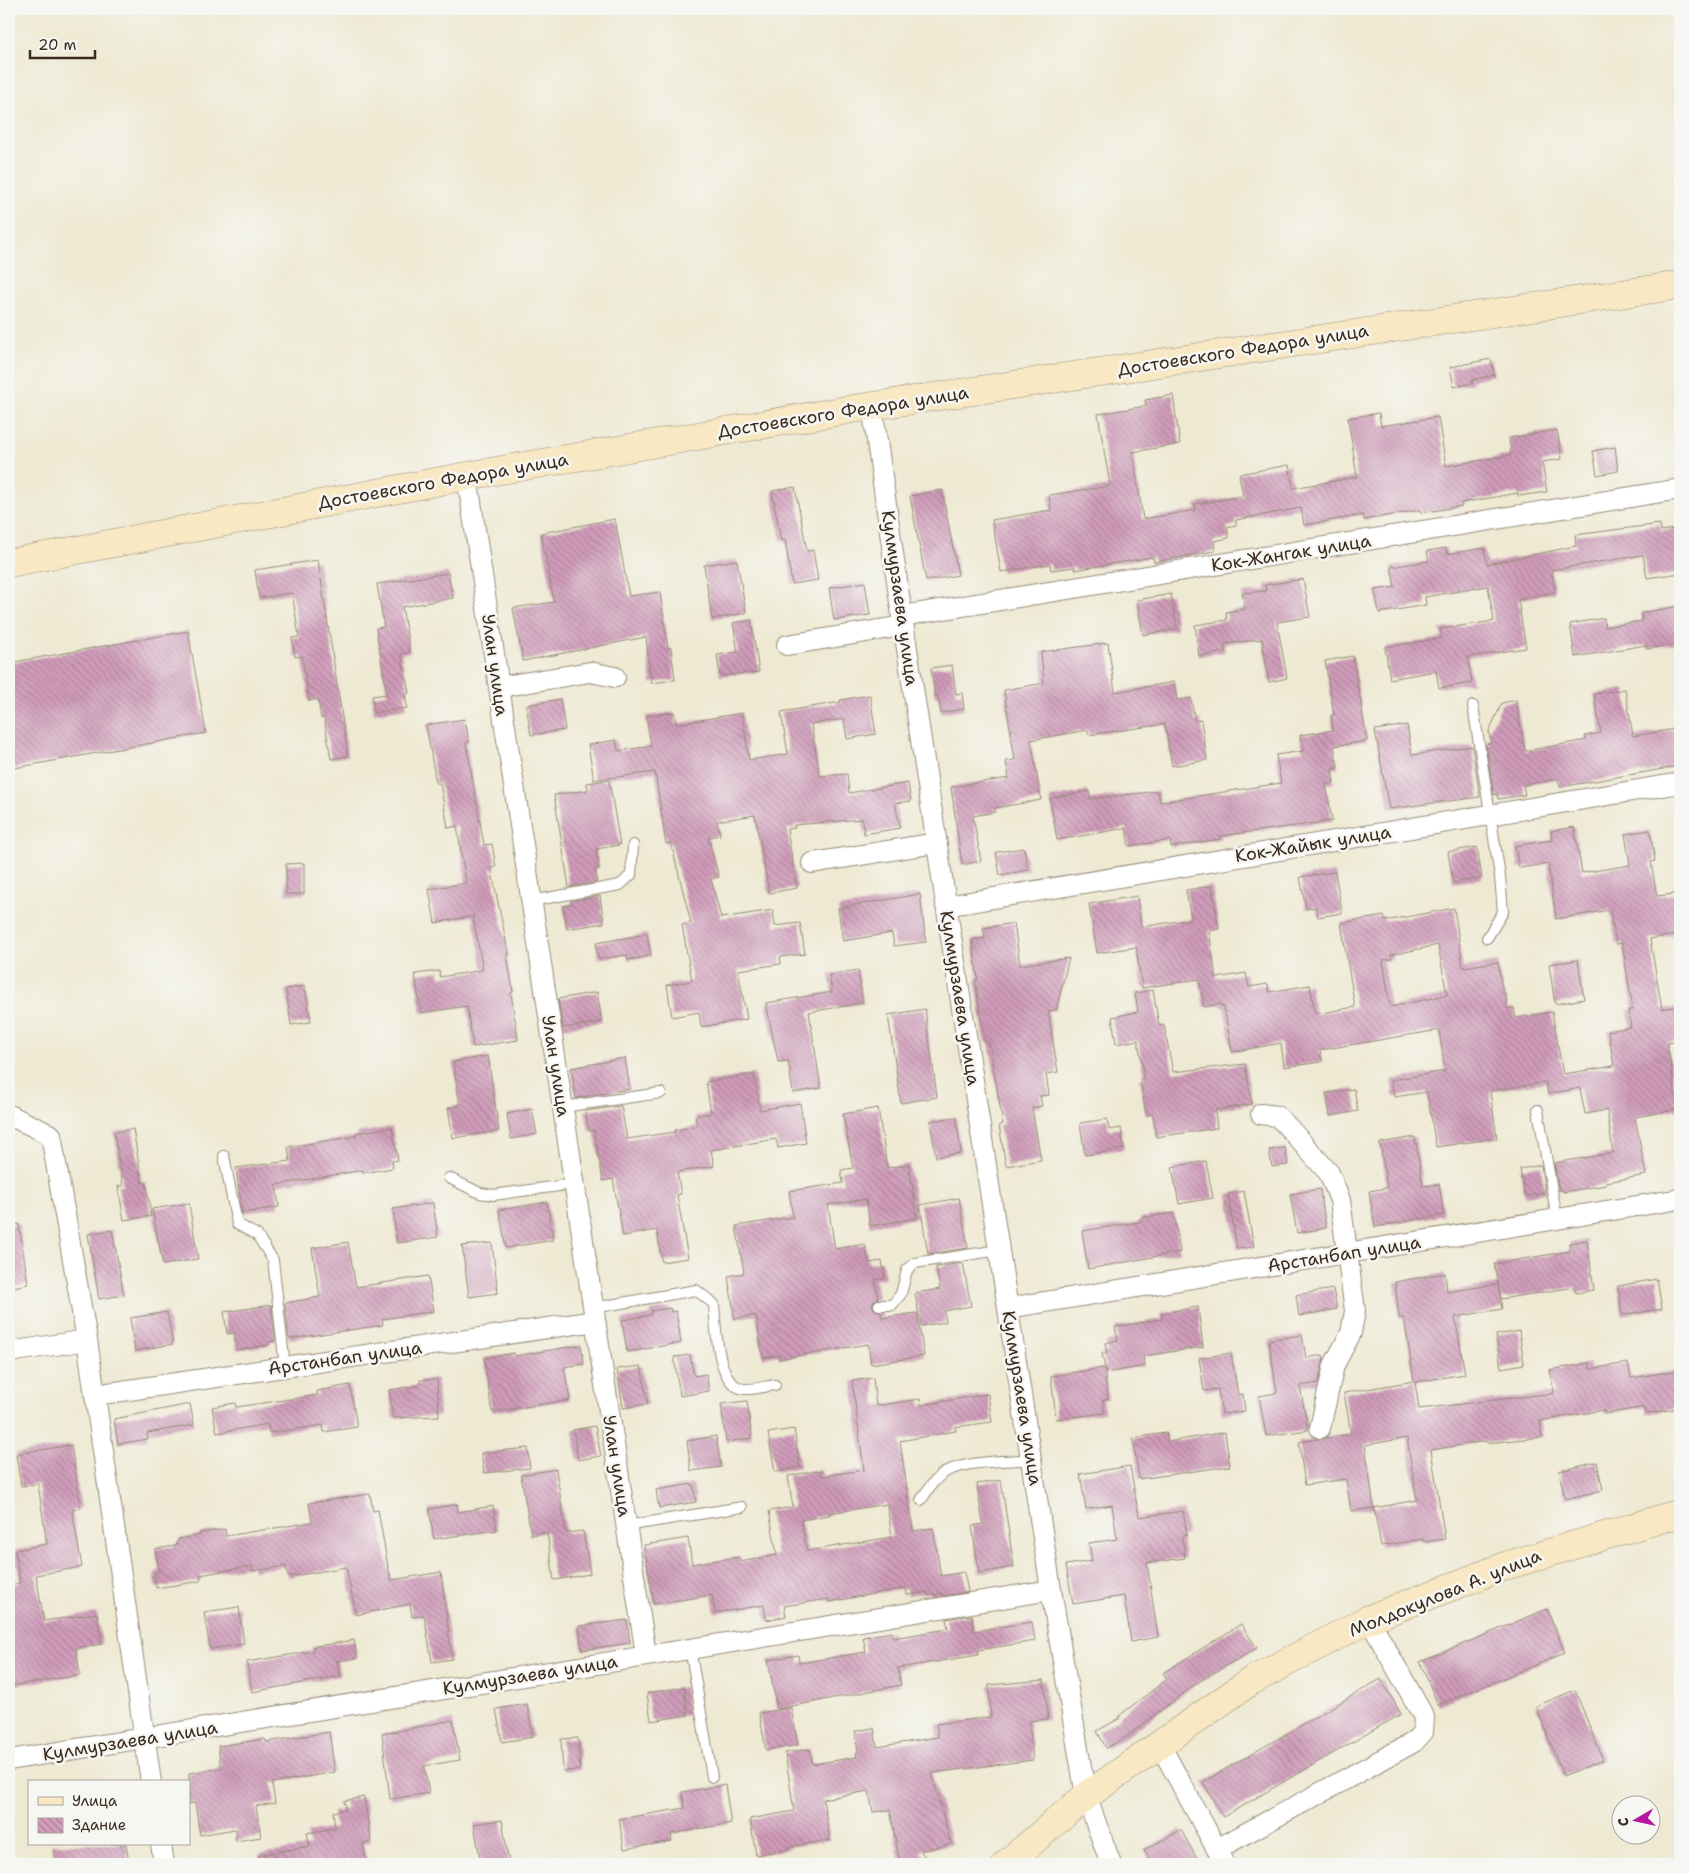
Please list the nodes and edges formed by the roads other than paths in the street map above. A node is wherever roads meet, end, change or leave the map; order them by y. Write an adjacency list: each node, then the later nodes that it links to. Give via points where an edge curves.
1 (1680, 285): 2 (main road, Достоевского Федора улица)
2 (872, 406): 3 (main road, Достоевского Федора улица); 6 (street, Кулмурзаева улица)
3 (467, 476): 5 (main road, Достоевского Федора улица); 9 (street, Улан улица)
4 (1680, 489): 6 (street, Кок-Жангак улица)
5 (9, 563)
6 (902, 621): 7 (street, Кок-Жангак улица); 13 (street, Кулмурзаева улица)
7 (788, 645)
8 (615, 677): 9 (street, via 590,672)
9 (499, 687): 16 (street, Улан улица)
10 (1473, 706): 12 (lane)
11 (1680, 783): 12 (street, Кок-Жайык улица)
12 (1490, 815): 17 (street, Кок-Жайык улица); 18 (lane, via 1503,912)
13 (936, 843): 15 (street); 17 (street, Кулмурзаева улица)
14 (634, 845): 16 (lane, via 631,875 620,885)
15 (812, 863)
16 (531, 901): 20 (street, Улан улица)
17 (946, 906): 29 (street, Кулмурзаева улица)
18 (1487, 938)
19 (661, 1093): 20 (lane)
20 (562, 1107): 26 (street, Улан улица)
21 (1538, 1110): 28 (lane)
22 (1261, 1114): 30 (street, via 1277,1116 1329,1173 1340,1200)
23 (9, 1115): 34 (street, via 51,1136)
24 (224, 1156): 36 (lane, via 237,1224 257,1235 273,1260)
25 (449, 1178): 26 (lane, via 480,1193 493,1194)
26 (574, 1184): 33 (street, Улан улица)
27 (1680, 1199): 28 (street, Арстанбап улица)
28 (1557, 1219): 30 (street, Арстанбап улица)
29 (999, 1250): 31 (lane, via 915,1263 907,1270 902,1294 892,1305); 32 (street, Кулмурзаева улица)
30 (1347, 1253): 32 (street, Арстанбап улица); 39 (street, via 1355,1311 1351,1333 1334,1365)
31 (879, 1305)
32 (1008, 1308): 40 (street, Кулмурзаева улица)
33 (594, 1315): 36 (street, Арстанбап улица); 37 (lane, via 696,1290 714,1304 722,1365 728,1380 744,1389); 44 (street, Улан улица)
34 (87, 1340): 35 (street); 38 (street)
35 (9, 1352)
36 (285, 1367): 38 (street, Арстанбап улица)
37 (775, 1384)
38 (95, 1395): 49 (street)
39 (1320, 1428)
40 (1032, 1459): 41 (lane, via 966,1466 946,1472); 45 (street, Кулмурзаева улица)
41 (921, 1500)
42 (742, 1507): 44 (lane)
43 (1680, 1513): 46 (main road, Молдокулова А. улица, via 1505,1566)
44 (626, 1526): 48 (street, Улан улица)
45 (1051, 1590): 47 (street, Кулмурзаева улица); 54 (street, Кулмурзаева улица)
46 (1369, 1619): 50 (main road, Молдокулова А. улица, via 1252,1681); 56 (street, via 1424,1718 1423,1732 1414,1742)
47 (690, 1648): 48 (street, Кулмурзаева улица); 52 (lane)
48 (646, 1655): 49 (street, Кулмурзаева улица)
49 (144, 1739): 51 (street, Кулмурзаева улица); 53 (street)
50 (1160, 1745): 54 (main road, Молдокулова А. улица); 56 (street)
51 (9, 1760)
52 (712, 1777)
53 (151, 1780)
54 (1086, 1796): 58 (main road, Молдокулова А. улица); 59 (street, Кулмурзаева улица)
55 (161, 1846): 57 (street)
56 (1221, 1857)
57 (164, 1864)
58 (1006, 1864)
59 (1111, 1864)

